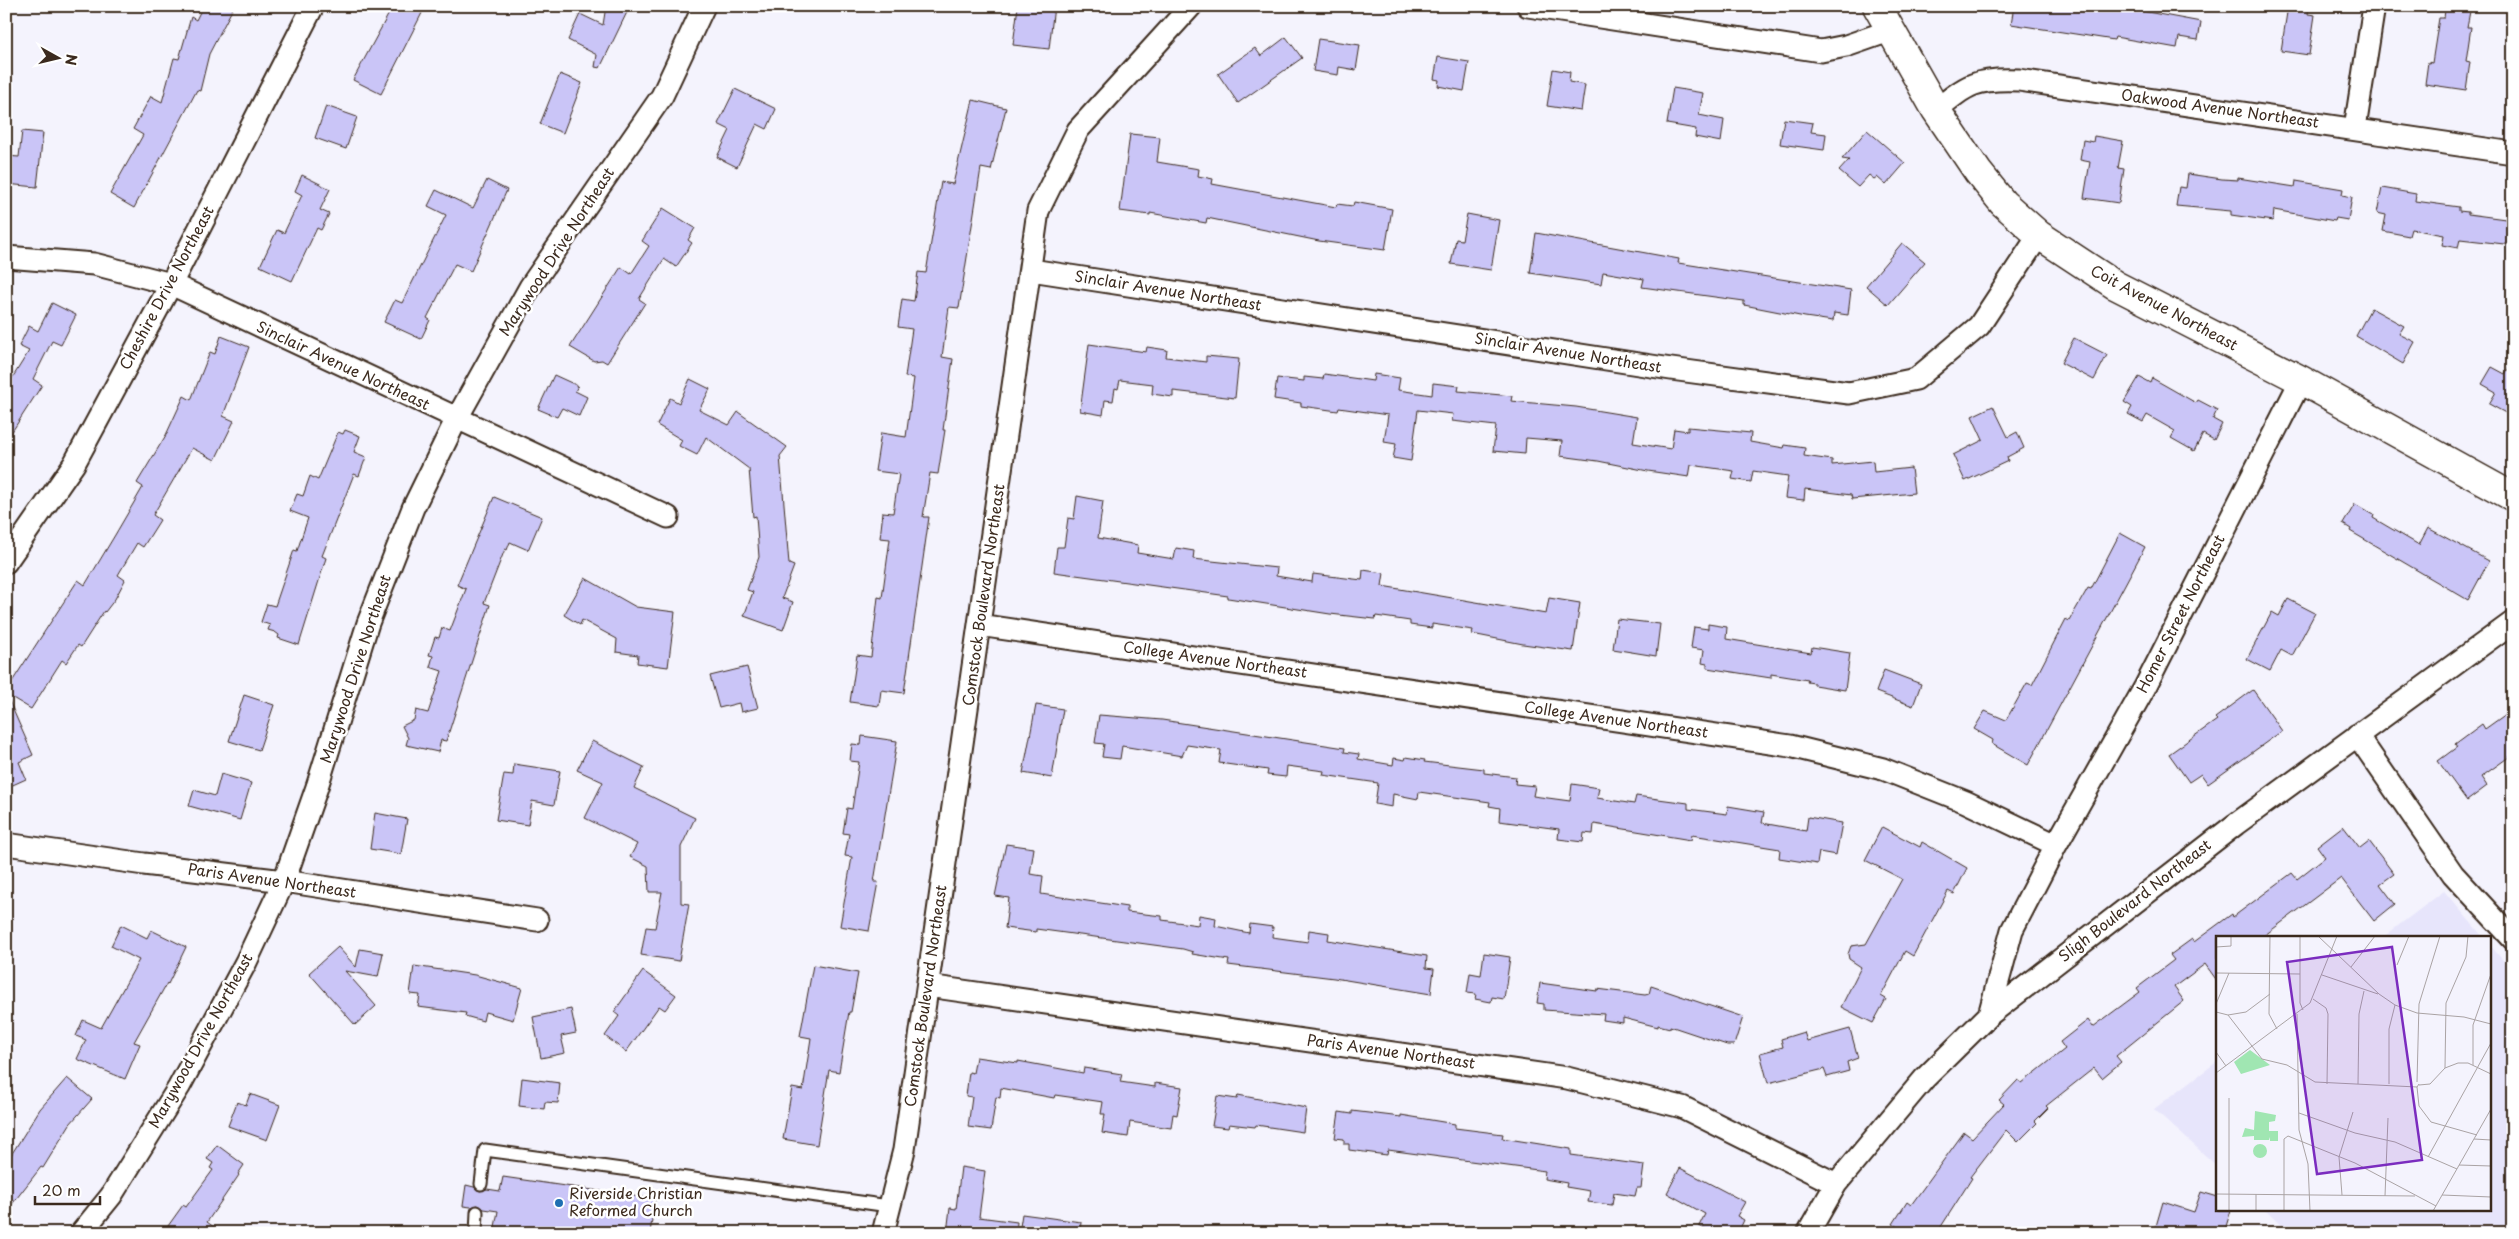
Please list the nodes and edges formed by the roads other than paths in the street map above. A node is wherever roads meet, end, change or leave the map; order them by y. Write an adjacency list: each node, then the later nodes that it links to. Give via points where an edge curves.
1 (313, 6): 14 (street, Cheshire Drive Northeast)
2 (704, 6): 16 (street, Marywood Drive Northeast, via 662,96 530,287)
3 (1191, 6): 13 (street, Comstock Boulevard Northeast, via 1078,130 1038,211)
4 (1528, 6): 7 (street, via 1821,51)
5 (1877, 6): 7 (street, Coit Avenue Northeast)
6 (2374, 6): 9 (street)
7 (1890, 31): 8 (street, Coit Avenue Northeast)
8 (1936, 110): 9 (street, Oakwood Avenue Northeast, via 1966,86 1996,79); 11 (street, Coit Avenue Northeast, via 2003,203)
9 (2356, 128): 10 (street, Oakwood Avenue Northeast)
10 (2513, 152)
11 (2039, 236): 13 (street, Sinclair Avenue Northeast, via 1979,326 1916,379 1849,393 1671,369); 15 (street, Coit Avenue Northeast, via 2115,285)
12 (6, 258): 14 (street, Sinclair Avenue Northeast, via 94,264)
13 (1031, 270): 21 (street, Comstock Boulevard Northeast)
14 (171, 284): 16 (street, Sinclair Avenue Northeast); 19 (street, Cheshire Drive Northeast, via 74,464)
15 (2301, 380): 17 (street, Coit Avenue Northeast); 24 (street, Homer Street Northeast, via 2144,687)
16 (456, 420): 18 (street, Sinclair Avenue Northeast); 25 (street, Marywood Drive Northeast, via 413,508 368,623)
17 (2513, 497)
18 (668, 517)
19 (6, 562)
20 (2513, 622): 22 (street, Sligh Boulevard Northeast)
21 (979, 625): 24 (street, College Avenue Northeast, via 1790,746 1883,769 1966,802); 28 (street, Comstock Boulevard Northeast)
22 (2357, 735): 27 (street, via 2452,874); 29 (street, Sligh Boulevard Northeast)
23 (6, 844): 25 (street, Paris Avenue Northeast)
24 (2056, 845): 29 (street, via 2012,930)
25 (284, 881): 26 (street, Paris Avenue Northeast); 34 (street, Marywood Drive Northeast, via 246,962 179,1087 111,1196)
26 (537, 920)
27 (2513, 939)
28 (928, 986): 31 (street, Paris Avenue Northeast, via 1567,1078 1682,1107); 32 (street, Comstock Boulevard Northeast, via 904,1150)
29 (1988, 1015): 31 (street, Sligh Boulevard Northeast, via 1924,1079)
30 (481, 1184): 32 (lane, via 485,1150)
31 (1836, 1184): 37 (street, Sligh Boulevard Northeast)
32 (889, 1206): 36 (street, Comstock Boulevard Northeast)
33 (477, 1212): 35 (lane)
34 (81, 1233)
35 (476, 1233)
36 (883, 1233)
37 (1808, 1233)

